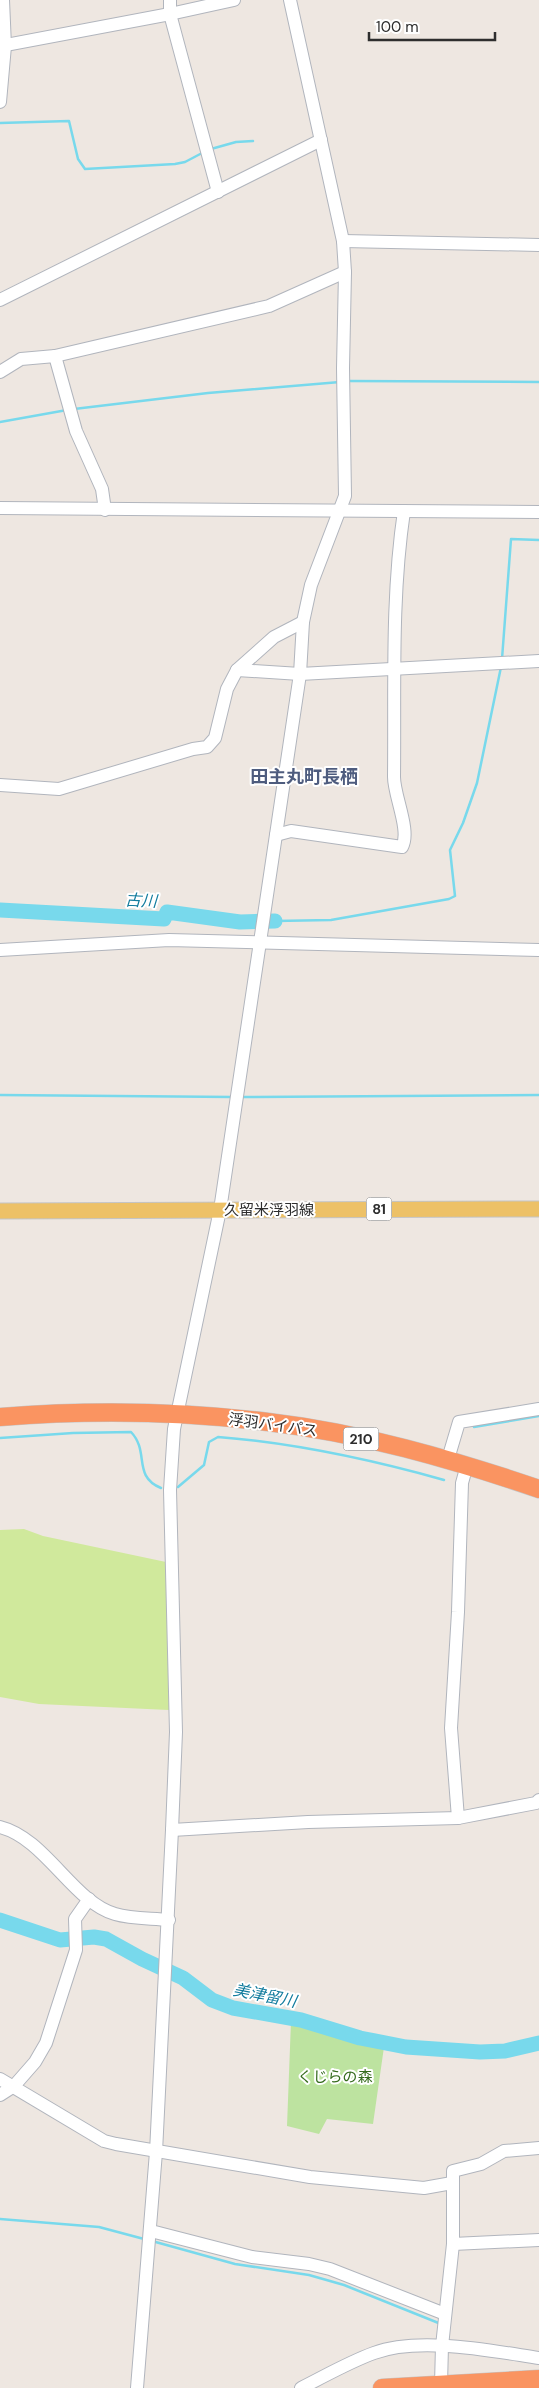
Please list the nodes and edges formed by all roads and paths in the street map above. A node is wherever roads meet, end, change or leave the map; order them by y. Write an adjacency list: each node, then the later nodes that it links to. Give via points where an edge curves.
1 (3, 0): 6 (street)
2 (170, 0): 5 (street)
3 (234, 0): 5 (street)
4 (290, 0): 8 (street)
5 (170, 14): 6 (street); 9 (street)
6 (2, 46): 7 (street)
7 (0, 102)
8 (321, 140): 9 (street); 10 (street)
9 (218, 192): 13 (street)
10 (343, 241): 11 (street); 12 (street)
11 (539, 246)
12 (345, 272): 14 (street, via 269,306); 18 (street, via 345,496)
13 (0, 300)
14 (55, 356): 15 (street, via 22,359); 17 (street, via 76,431 102,489)
15 (0, 372)
16 (0, 508): 17 (street)
17 (105, 510): 18 (street)
18 (339, 510): 19 (street); 21 (street, via 311,585)
19 (404, 511): 20 (street); 24 (street, via 397,559)
20 (539, 512)
21 (303, 622): 23 (street, via 274,637); 25 (street)
22 (539, 661): 24 (street)
23 (237, 670): 25 (street); 26 (street, via 227,689 215,738 207,747 60,789)
24 (395, 670): 25 (street); 27 (street, via 394,786 405,833 402,847 291,831)
25 (300, 674): 27 (street)
26 (0, 785)
27 (276, 835): 28 (street)
28 (260, 943): 29 (street, via 169,940); 30 (street); 32 (street)
29 (0, 950)
30 (539, 950)
31 (539, 1209): 32 (main road, 久留米浮羽線 / 81)
32 (220, 1210): 33 (main road, 久留米浮羽線 / 81); 35 (street)
33 (0, 1211)
34 (539, 1409): 37 (street, via 459,1422)
35 (177, 1415): 36 (highway, 浮羽バイパス / 210, via 98,1412); 37 (highway, 浮羽バイパス / 210, via 268,1422); 43 (street, via 170,1490 176,1732)
36 (0, 1417)
37 (448, 1459): 38 (highway, 浮羽バイパス / 210)
38 (467, 1465): 39 (highway, 浮羽バイパス / 210); 41 (street, via 462,1483 451,1728)
39 (539, 1489)
40 (538, 1805): 41 (street)
41 (458, 1818): 43 (street)
42 (0, 1827): 44 (street, via 23,1839)
43 (172, 1830): 45 (street)
44 (89, 1899): 45 (street, via 115,1914); 47 (street, via 75,1919 76,1950 46,2043 35,2062)
45 (169, 1920): 50 (street)
46 (0, 2079): 47 (street)
47 (14, 2086): 48 (street); 50 (street, via 104,2141)
48 (0, 2095)
49 (539, 2148): 51 (street, via 504,2151 481,2164 453,2170)
50 (156, 2152): 51 (street, via 310,2177 424,2188); 52 (street)
51 (452, 2183): 54 (street)
52 (150, 2232): 55 (street, via 252,2257 330,2269); 61 (street)
53 (539, 2240): 54 (street)
54 (453, 2244): 55 (street)
55 (445, 2314): 56 (street)
56 (442, 2346): 57 (street); 59 (street); 62 (street, via 375,2352)
57 (539, 2358)
58 (539, 2379): 60 (highway)
59 (441, 2384): 60 (highway); 63 (highway)
60 (480, 2385)
61 (137, 2388)
62 (301, 2388)
63 (382, 2388)

